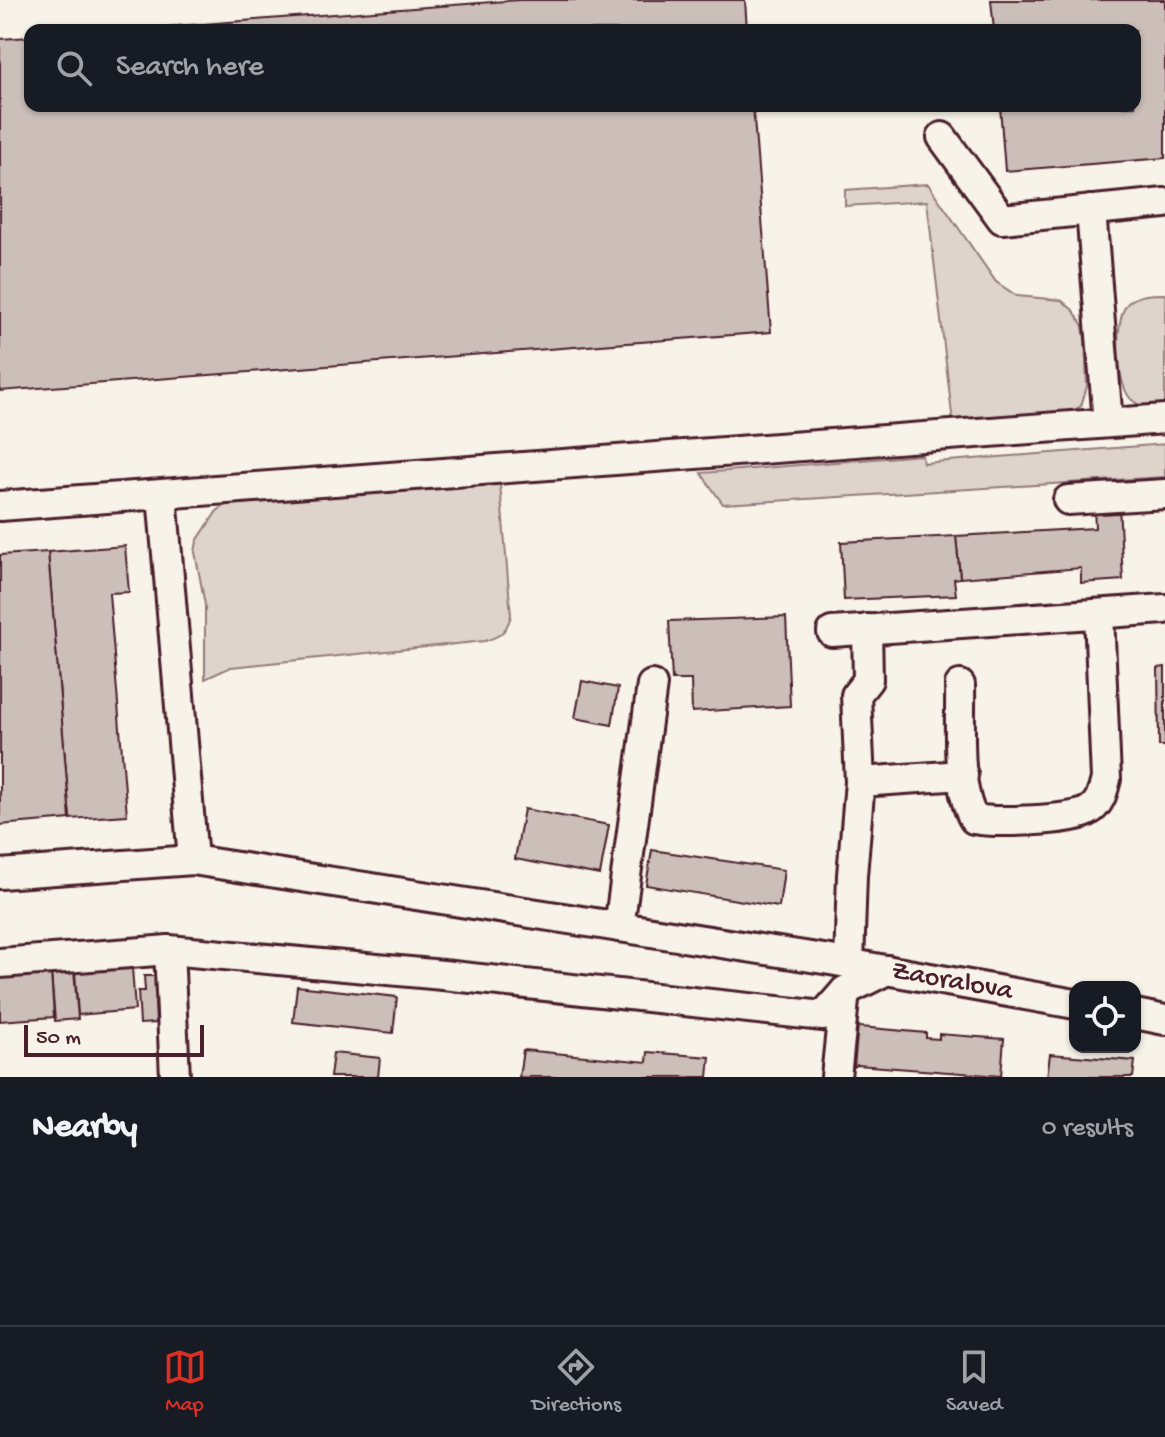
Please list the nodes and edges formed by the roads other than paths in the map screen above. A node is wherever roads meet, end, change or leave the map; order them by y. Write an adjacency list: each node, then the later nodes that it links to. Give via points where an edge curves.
1 (942, 137): 3 (street, via 1002,219)
2 (1165, 203): 3 (street)
3 (1091, 210): 5 (street)
4 (1165, 419): 5 (street)
5 (1108, 423): 7 (street)
6 (1165, 494): 8 (street)
7 (162, 495): 9 (street); 18 (street)
8 (1068, 500)
9 (0, 506)
10 (1165, 609): 11 (street)
11 (1099, 614): 12 (street); 16 (street, via 1106,779 1091,810 1073,817 974,819)
12 (867, 629): 13 (street); 17 (street, via 868,680 856,695)
13 (832, 632)
14 (652, 685): 20 (street)
15 (960, 685): 16 (street)
16 (963, 775): 17 (street)
17 (860, 782): 23 (street)
18 (193, 860): 19 (street, Zaoralova); 20 (street, Zaoralova)
19 (0, 874)
20 (619, 927): 23 (street, Zaoralova)
21 (169, 950): 22 (street); 23 (street, via 823,1016); 27 (street)
22 (0, 963)
23 (841, 972): 24 (street, Zaoralova, via 887,970); 28 (street)
24 (1069, 1003)
25 (1141, 1015): 26 (street)
26 (1165, 1020)
27 (175, 1077)
28 (836, 1077)

